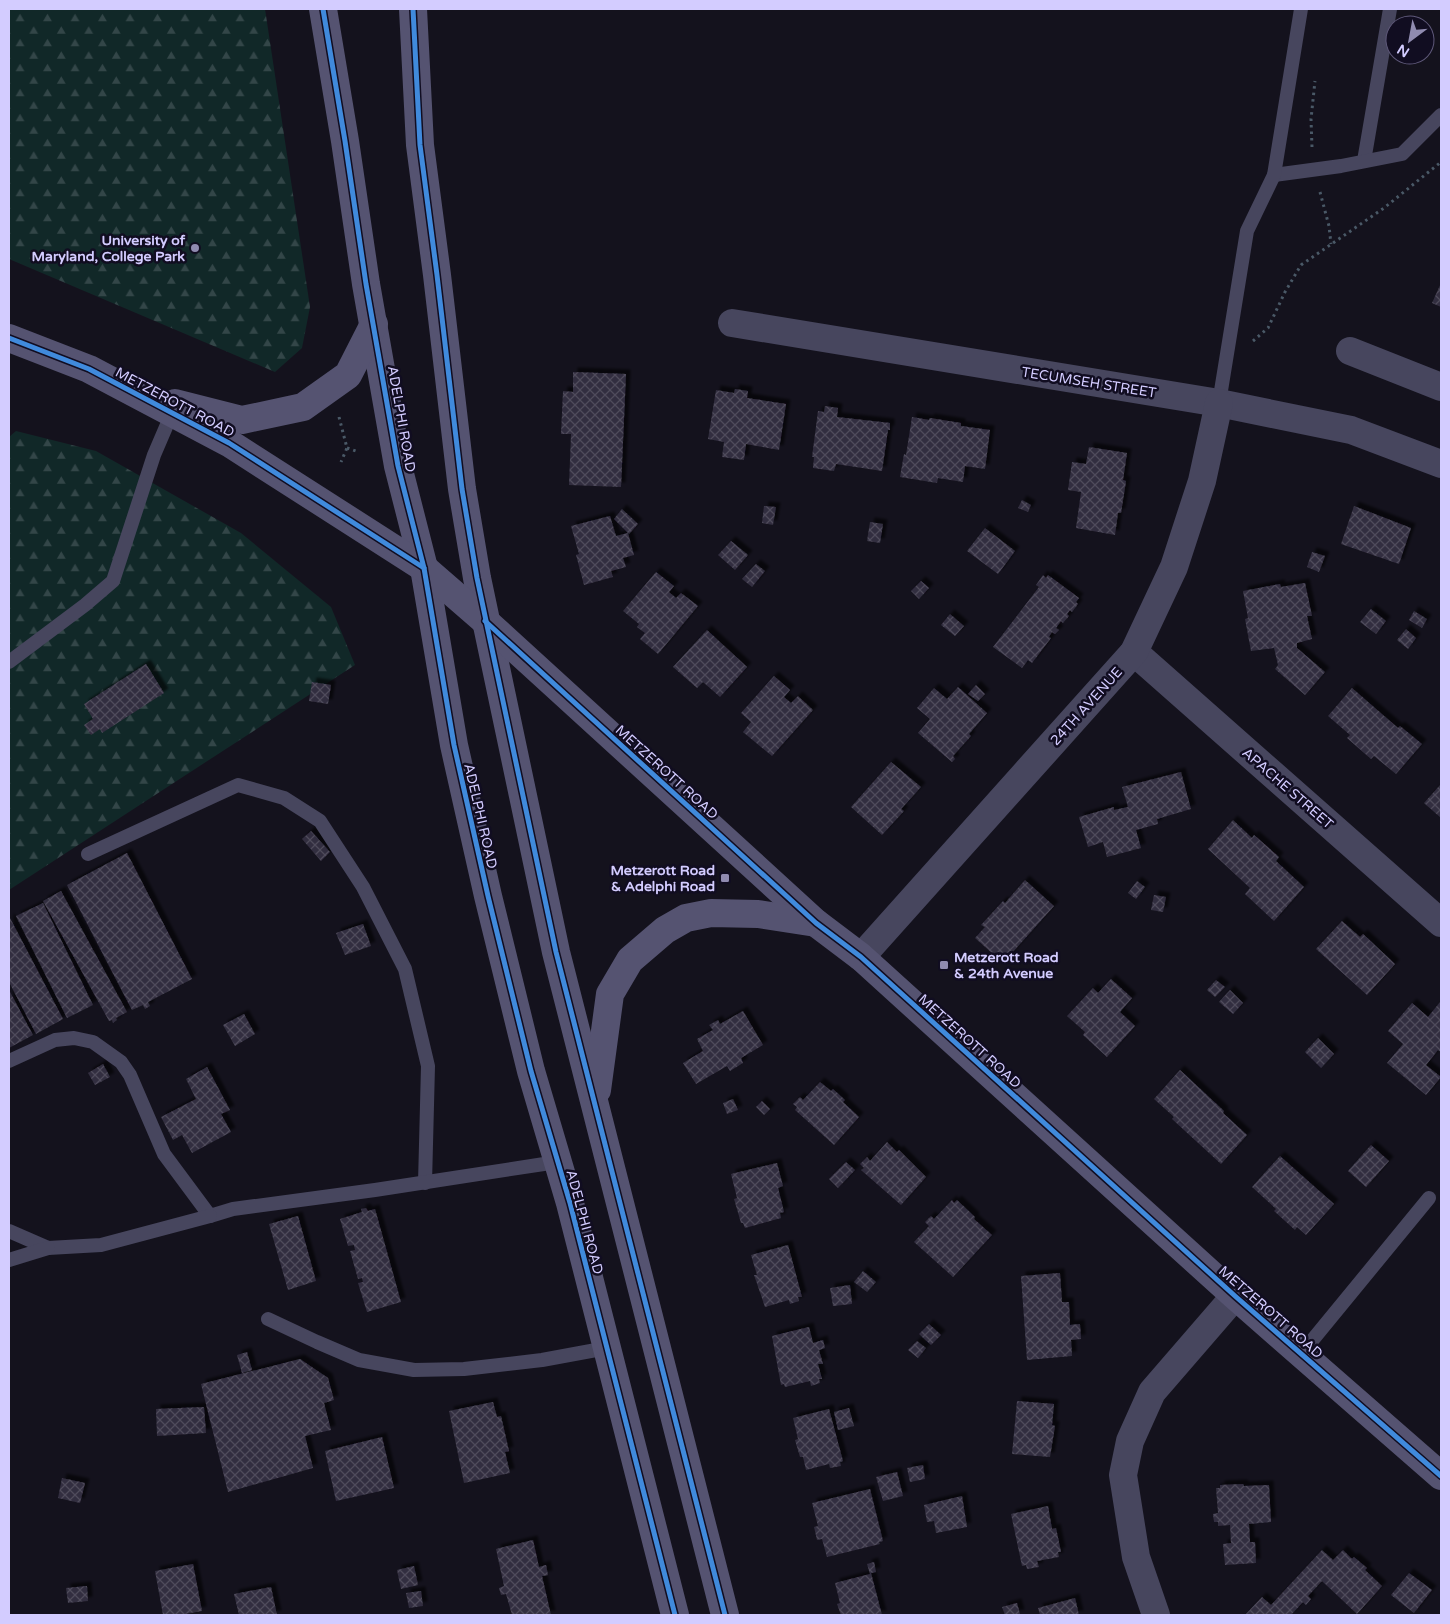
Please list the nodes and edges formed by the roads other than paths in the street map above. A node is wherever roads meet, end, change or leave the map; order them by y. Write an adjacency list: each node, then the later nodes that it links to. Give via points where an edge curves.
1 (323, 9): 9 (main road, ADELPHI ROAD)
2 (413, 9): 18 (main road, via 420,145 462,489)
3 (1301, 9): 7 (lane)
4 (1390, 9): 6 (lane)
5 (1441, 115): 6 (lane, via 1402,154)
6 (1364, 162): 7 (lane)
7 (1274, 175): 14 (lane, via 1247,232)
8 (732, 323): 14 (street, TECUMSEH STREET)
9 (374, 324): 13 (main road, via 348,375 303,407 242,420); 17 (main road, ADELPHI ROAD, via 398,466)
10 (9, 338): 13 (main road, METZEROTT ROAD, via 89,369)
11 (1350, 351): 12 (street)
12 (1441, 387)
13 (132, 392): 15 (main road, METZEROTT ROAD)
14 (1219, 403): 16 (street, TECUMSEH STREET, via 1351,430); 19 (street, 24TH AVENUE, via 1202,481 1174,567)
15 (172, 413): 17 (main road, METZEROTT ROAD, via 228,443); 20 (lane, via 154,455 113,581)
16 (1441, 464)
17 (424, 568): 18 (main road, METZEROTT ROAD); 27 (main road, ADELPHI ROAD, via 454,745 531,1071)
18 (485, 621): 22 (main road, METZEROTT ROAD); 26 (main road, via 556,952)
19 (1134, 652): 23 (street, APACHE STREET); 24 (street, 24TH AVENUE)
20 (9, 662)
21 (88, 854): 28 (lane, via 238,785 284,798 320,821 363,887 405,969 428,1066)
22 (816, 923): 24 (main road, METZEROTT ROAD); 26 (main road, via 758,914 711,913 686,918 665,930 630,960 610,994)
23 (1441, 923)
24 (861, 957): 34 (main road, METZEROTT ROAD)
25 (9, 1061): 30 (lane, via 55,1040 74,1038 93,1042 121,1062 130,1075 164,1154)
26 (595, 1104): 40 (main road)
27 (558, 1162): 28 (lane); 36 (main road, ADELPHI ROAD)
28 (425, 1183): 30 (lane, via 234,1209)
29 (1429, 1198): 37 (lane)
30 (210, 1216): 32 (lane, via 101,1245)
31 (9, 1231): 32 (lane)
32 (48, 1248): 33 (lane)
33 (9, 1260)
34 (1234, 1296): 37 (main road, METZEROTT ROAD); 41 (street, via 1152,1392 1130,1441 1123,1475 1136,1557)
35 (268, 1319): 36 (lane, via 359,1360 414,1370 532,1362)
36 (606, 1348): 39 (main road, ADELPHI ROAD)
37 (1301, 1354): 38 (main road, METZEROTT ROAD)
38 (1441, 1476)
39 (675, 1615)
40 (725, 1615)
41 (1156, 1615)

